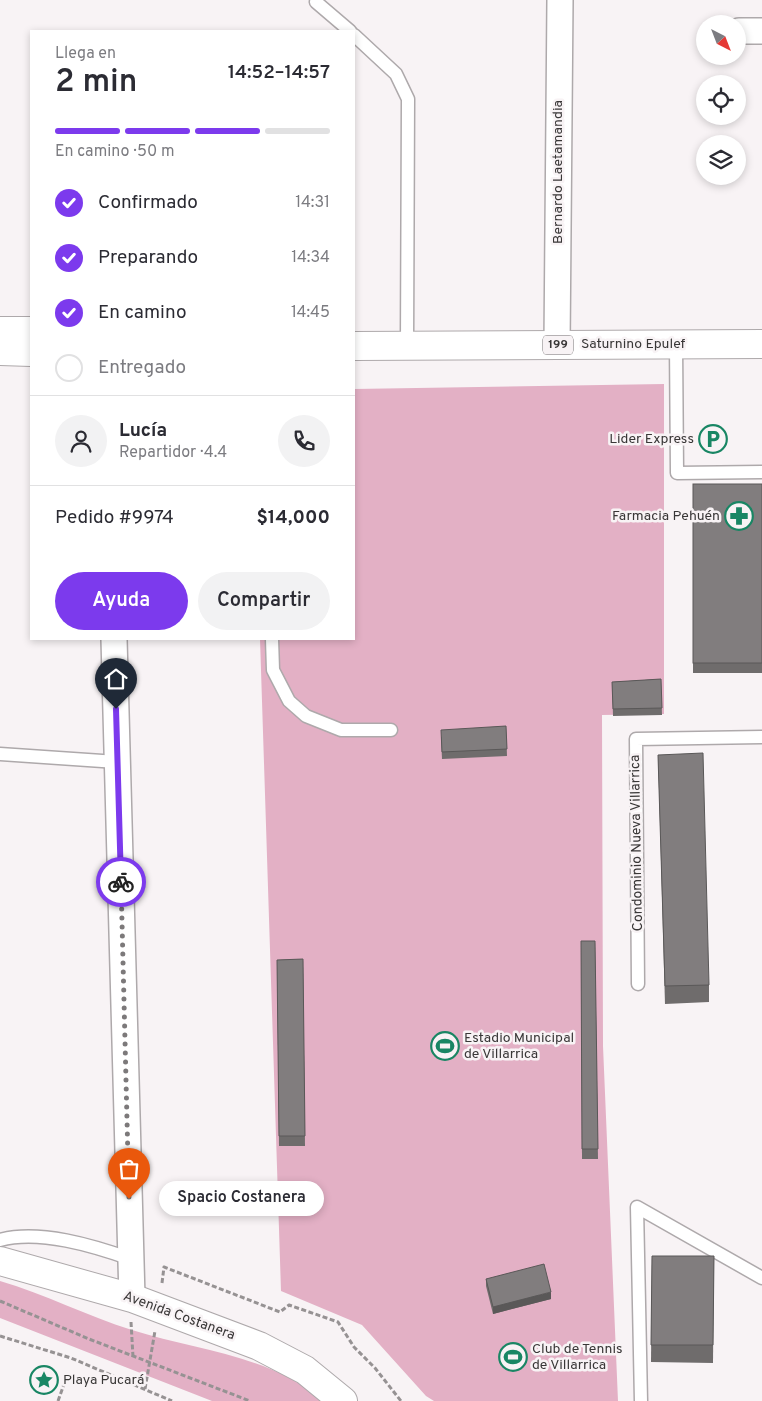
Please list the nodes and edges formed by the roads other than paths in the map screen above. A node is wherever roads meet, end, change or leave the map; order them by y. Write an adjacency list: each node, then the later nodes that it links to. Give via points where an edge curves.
1 (560, 0): 10 (street, Bernardo Laetamandia)
2 (316, 2): 3 (lane)
3 (349, 30)
4 (355, 35): 9 (lane, via 396,74 408,99)
5 (0, 331): 6 (main road)
6 (30, 331)
7 (676, 344): 8 (main road, Saturnino Epulef / 199); 10 (main road, Saturnino Epulef / 199); 14 (lane, via 677,473)
8 (762, 344)
9 (407, 345): 10 (main road, Saturnino Epulef / 199); 11 (main road, Saturnino Epulef / 199)
10 (557, 345)
11 (355, 346)
12 (0, 351): 13 (main road)
13 (30, 352)
14 (762, 472)
15 (114, 640): 20 (street)
16 (272, 640): 17 (lane, via 273,670 289,702 306,716 341,730)
17 (391, 730)
18 (762, 737): 21 (lane, Condominio Nueva Villarrica, via 636,739)
19 (0, 754): 20 (lane)
20 (117, 762): 23 (street)
21 (638, 984)
22 (0, 1240): 23 (lane, via 24,1237 65,1241)
23 (131, 1259): 26 (street)
24 (0, 1261): 26 (main road, Avenida Costanera)
25 (762, 1278): 28 (lane, via 637,1207)
26 (132, 1298): 27 (main road, Avenida Costanera, via 259,1346 306,1370)
27 (343, 1401)
28 (642, 1401)

